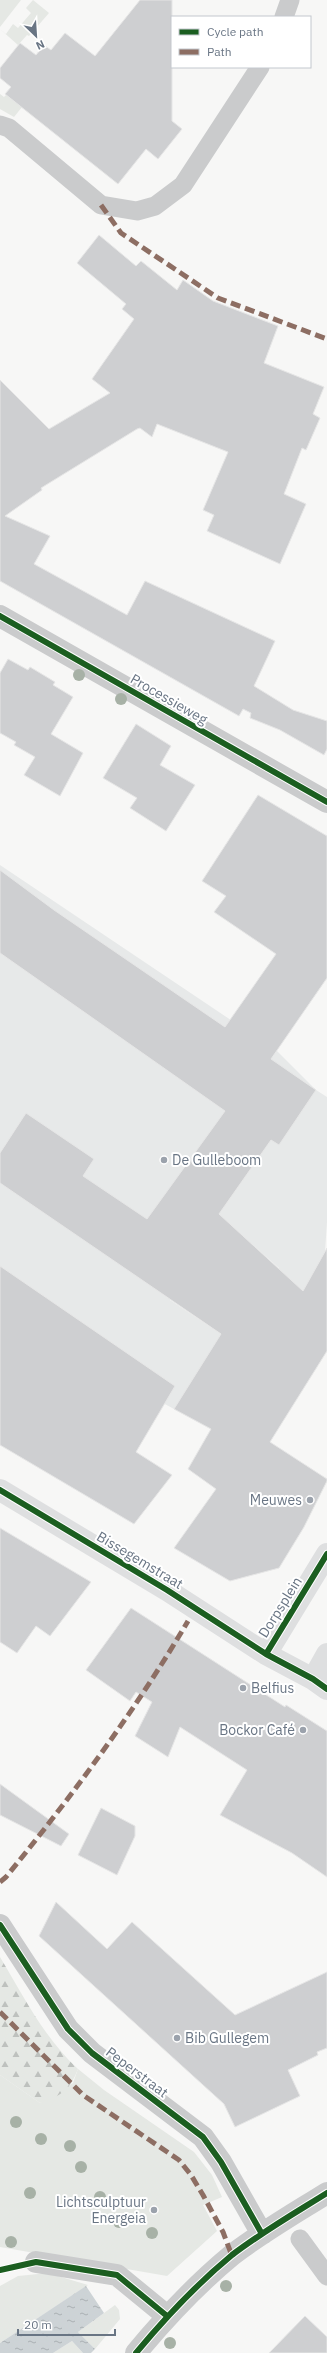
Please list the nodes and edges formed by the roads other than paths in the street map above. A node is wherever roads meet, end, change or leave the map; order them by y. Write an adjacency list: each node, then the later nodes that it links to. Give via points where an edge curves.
1 (290, 0): 2 (lane)
2 (284, 16)
3 (259, 68): 4 (lane, via 183,185 155,206 137,211 101,205 9,128)
4 (0, 125)
5 (0, 616): 6 (street, Processieweg)
6 (327, 802)
7 (0, 1490): 9 (street, Bissegemstraat, via 167,1590)
8 (327, 1554): 9 (street, Dorpsplein)
9 (266, 1654): 11 (street, Dorpsplein)
10 (327, 1654): 11 (street, Dorpsplein)
11 (320, 1684)
12 (0, 1925): 14 (street, Peperstraat, via 68,2029 92,2053 203,2137 221,2162)
13 (327, 2193): 14 (street)
14 (262, 2234): 18 (street, via 232,2256)
15 (300, 2239): 17 (lane)
16 (36, 2262): 18 (street, via 117,2275)
17 (327, 2276)
18 (167, 2316): 19 (street)
19 (136, 2353)

